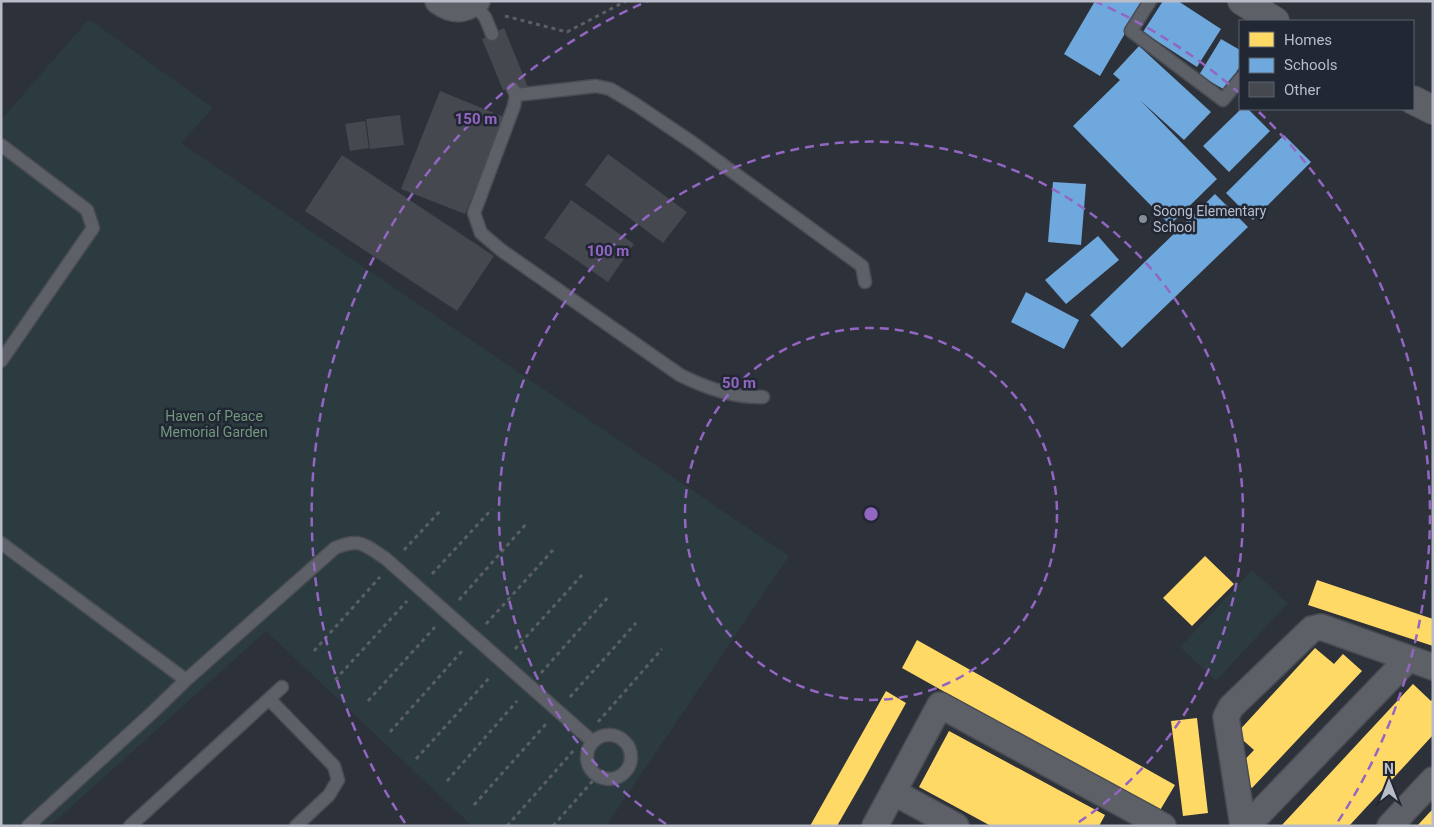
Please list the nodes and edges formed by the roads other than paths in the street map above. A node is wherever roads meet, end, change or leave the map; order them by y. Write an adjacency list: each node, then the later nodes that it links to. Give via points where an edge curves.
1 (438, 1): 4 (street, via 447,8 463,10)
2 (1150, 1): 7 (lane, via 1131,31 1223,100)
3 (1242, 1): 5 (street)
4 (477, 5): 6 (lane)
5 (1272, 20)
6 (492, 34)
7 (1239, 80)
8 (1414, 100): 9 (street)
9 (1433, 110)
10 (1, 145): 12 (lane, via 87,210 93,228)
11 (865, 282): 13 (lane, via 862,266 693,143 610,89 596,86 515,92 514,106 474,213 480,233 680,375 700,386 745,398)
12 (1, 361)
13 (763, 397)
14 (1, 543): 17 (lane)
15 (1408, 659): 16 (street); 30 (street, via 1321,627 1312,628 1231,707 1226,717); 31 (street)
16 (1433, 667)
17 (186, 680): 20 (lane, via 335,548 349,543 364,544 392,564); 24 (lane)
18 (282, 687): 19 (lane)
19 (269, 699): 25 (lane); 26 (lane, via 334,766 338,780 329,795)
20 (593, 742): 20 (lane, via 607,736 616,736 624,741 630,749 631,758 622,775 607,779 592,772 587,757)
21 (1433, 780): 32 (street)
22 (893, 792): 23 (street, via 940,705); 27 (street); 28 (street)
23 (1131, 819): 29 (street)
24 (28, 826)
25 (130, 826)
26 (296, 826)
27 (875, 826)
28 (956, 826)
29 (1164, 826)
30 (1242, 826)
31 (1247, 826)
32 (1390, 826)

